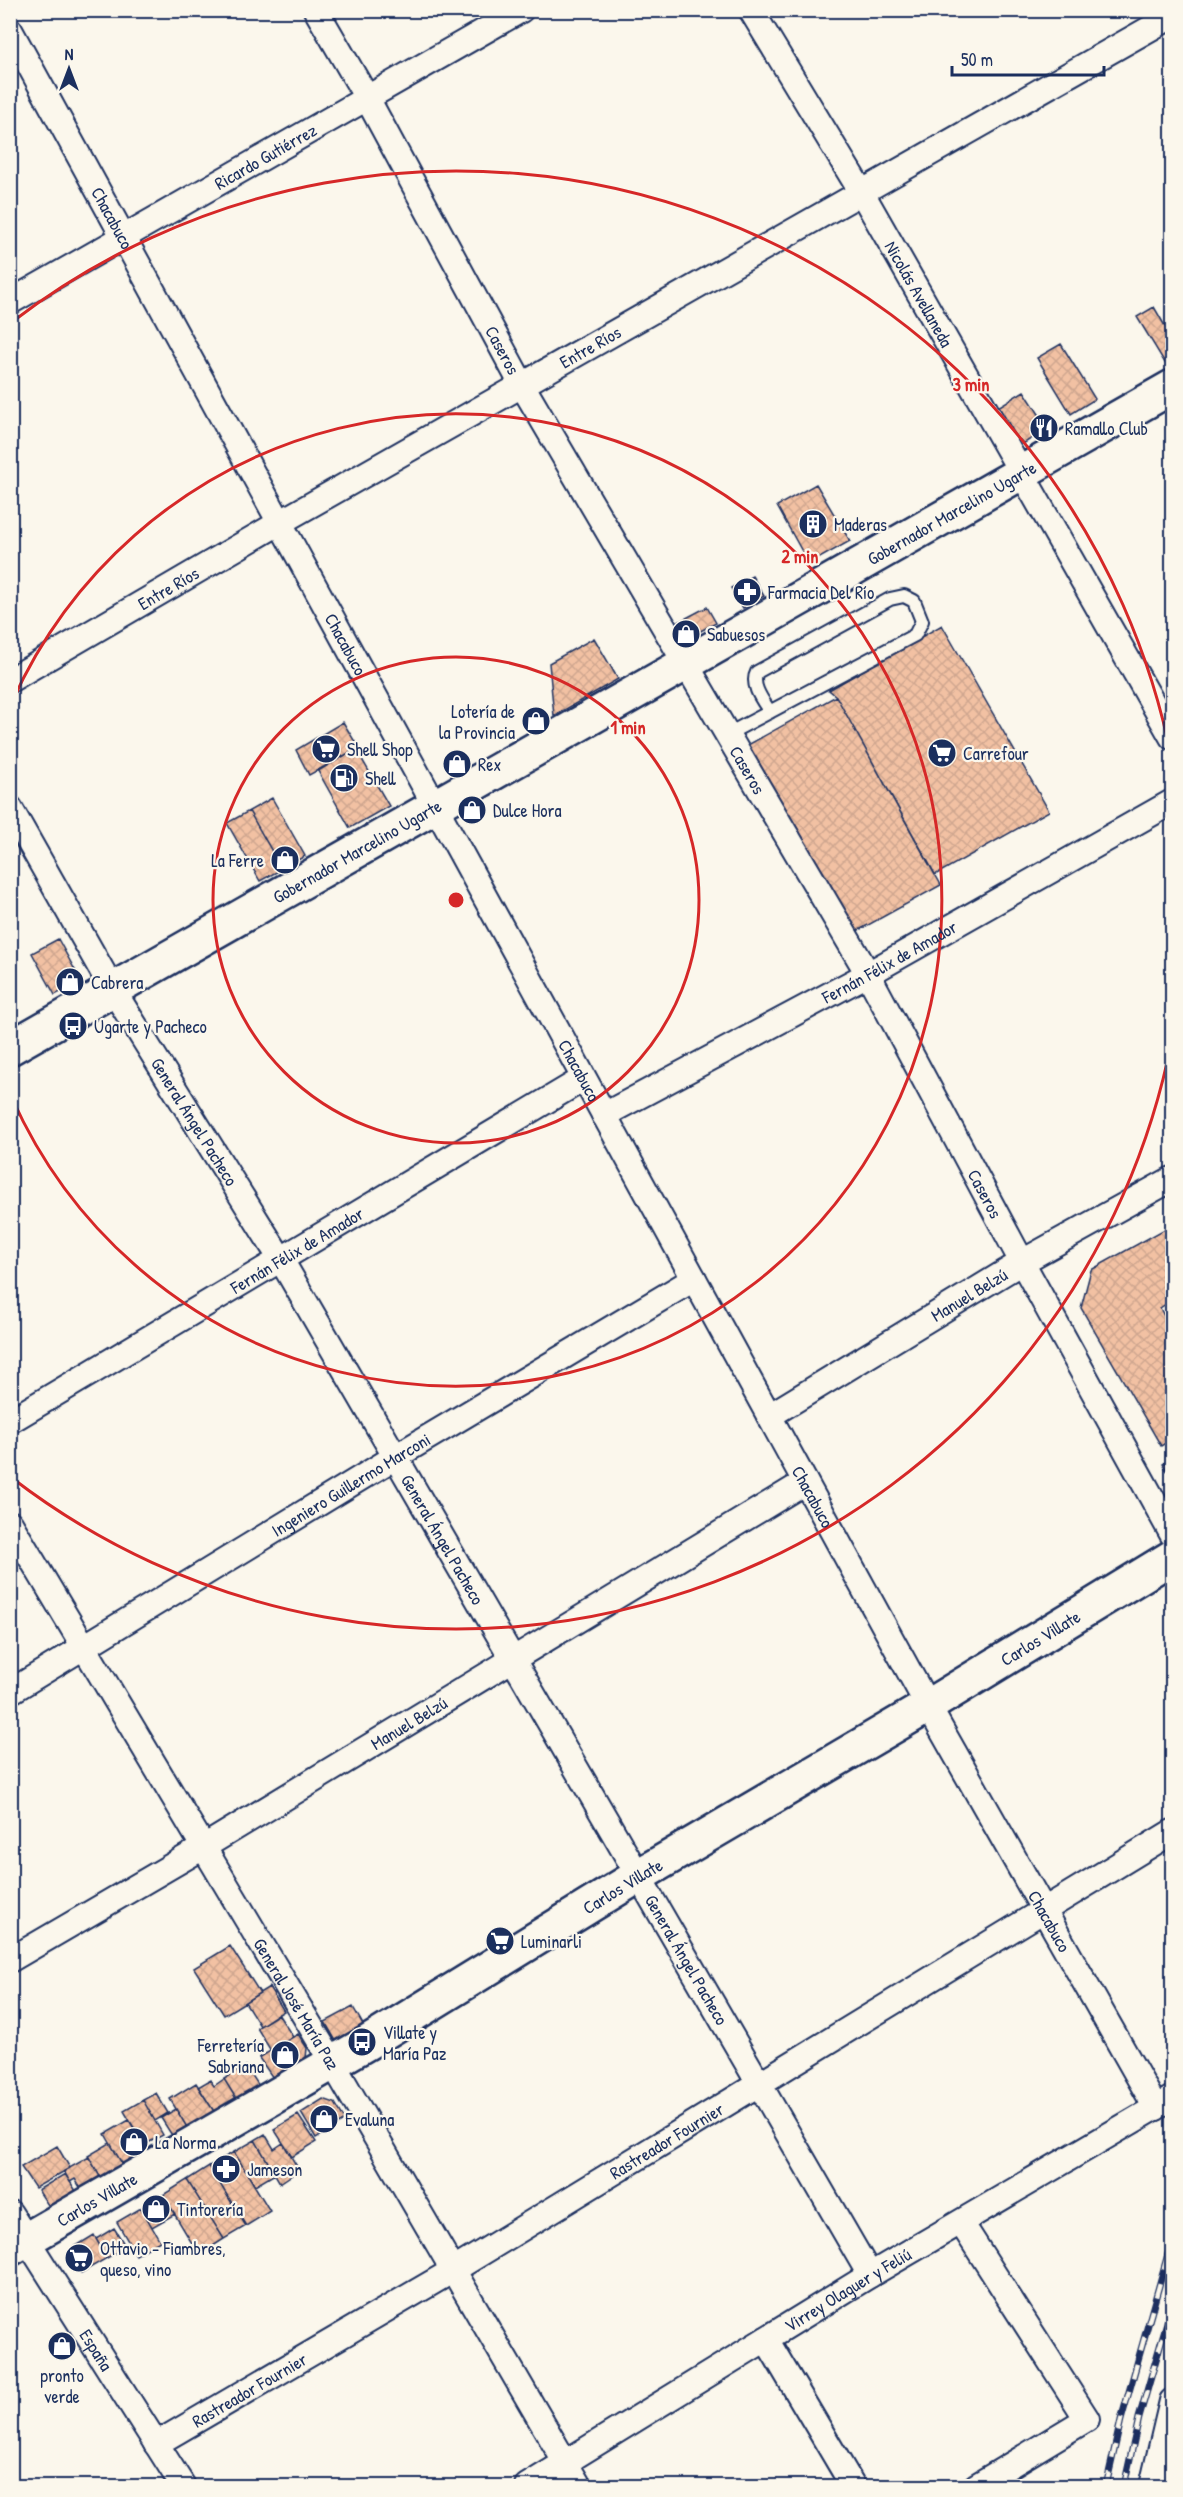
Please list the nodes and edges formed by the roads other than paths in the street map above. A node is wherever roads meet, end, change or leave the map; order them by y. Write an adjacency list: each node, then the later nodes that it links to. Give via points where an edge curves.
1 (316, 10): 6 (street, Caseros)
2 (521, 10): 6 (street, Ricardo Gutiérrez)
3 (751, 10): 7 (street, Nicolás Avellaneda)
4 (1173, 16): 7 (street, Entre Ríos)
5 (10, 30): 8 (street, Chacabuco)
6 (367, 98): 8 (street, Ricardo Gutiérrez); 10 (street, Caseros)
7 (862, 193): 10 (street, Entre Ríos); 12 (street, Nicolás Avellaneda)
8 (122, 238): 9 (street, Ricardo Gutiérrez); 13 (street, Chacabuco)
9 (10, 302)
10 (522, 385): 13 (street, Entre Ríos); 14 (street, Caseros)
11 (1173, 387): 12 (street, Gobernador Marcelino Ugarte)
12 (1021, 474): 14 (street, Gobernador Marcelino Ugarte); 18 (street, Nicolás Avellaneda)
13 (279, 523): 15 (street, Entre Ríos); 20 (street, Chacabuco)
14 (685, 666): 17 (street, Caseros); 20 (street, Gobernador Marcelino Ugarte)
15 (10, 680)
16 (770, 712): 16 (lane, via 756,689 757,672 890,599 904,596 914,601 922,621 915,635); 17 (lane)
17 (726, 735): 22 (street, Caseros)
18 (1173, 737)
19 (1173, 802): 22 (street, Fernán Félix de Amador)
20 (435, 807): 23 (street, Gobernador Marcelino Ugarte); 25 (street, Chacabuco)
21 (10, 808): 23 (street, General Ángel Pacheco)
22 (868, 974): 26 (street, Fernán Félix de Amador); 29 (street, Caseros)
23 (113, 990): 24 (street, Gobernador Marcelino Ugarte); 28 (street, General Ángel Pacheco)
24 (10, 1048)
25 (583, 1079): 26 (street, Chacabuco); 28 (street, Fernán Félix de Amador)
26 (604, 1115): 30 (street, Chacabuco)
27 (1173, 1179): 29 (street, Manuel Belzú)
28 (280, 1258): 32 (street, Fernán Félix de Amador); 33 (street, General Ángel Pacheco)
29 (1022, 1262): 31 (street, Manuel Belzú); 36 (street, Caseros)
30 (694, 1279): 31 (street, Chacabuco); 33 (street, Ingeniero Guillermo Marconi)
31 (769, 1416): 34 (street, Chacabuco)
32 (10, 1421)
33 (395, 1457): 38 (street, Ingeniero Guillermo Marconi); 39 (street, General Ángel Pacheco)
34 (805, 1482): 39 (street, Manuel Belzú); 41 (street, Chacabuco)
35 (10, 1523): 38 (street, General José María Paz)
36 (1173, 1534)
37 (1173, 1557): 41 (street, Carlos Villate)
38 (84, 1647): 40 (street, Ingeniero Guillermo Marconi); 43 (street, General José María Paz)
39 (513, 1660): 43 (street, Manuel Belzú); 44 (street, General Ángel Pacheco)
40 (10, 1692)
41 (928, 1706): 44 (street, Carlos Villate); 45 (street, Chacabuco)
42 (1173, 1832): 45 (street, Rastreador Fournier)
43 (202, 1848): 46 (street, Manuel Belzú); 47 (street, General José María Paz)
44 (638, 1876): 47 (street, Carlos Villate); 48 (street, General Ángel Pacheco)
45 (1044, 1910): 48 (street, Rastreador Fournier); 49 (street, Chacabuco)
46 (10, 1960)
47 (332, 2062): 51 (street, Carlos Villate); 52 (street, General José María Paz)
48 (759, 2084): 52 (street, Rastreador Fournier); 53 (street, General Ángel Pacheco)
49 (1164, 2103): 50 (street, Virrey Olaguer y Feliú)
50 (963, 2224): 53 (street, Virrey Olaguer y Feliú); 62 (street, via 1087,2419)
51 (16, 2234): 56 (street, España)
52 (452, 2271): 56 (street, Rastreador Fournier); 57 (street, General José María Paz)
53 (870, 2276): 54 (street, Virrey Olaguer y Feliú)
54 (766, 2339): 57 (street, Virrey Olaguer y Feliú); 61 (street)
55 (1173, 2401): 63 (street)
56 (156, 2444): 58 (street, España)
57 (565, 2463): 59 (street, Virrey Olaguer y Feliú); 60 (street, General José María Paz)
58 (183, 2487)
59 (527, 2487)
60 (579, 2487)
61 (853, 2487)
62 (976, 2487)
63 (1152, 2487)

